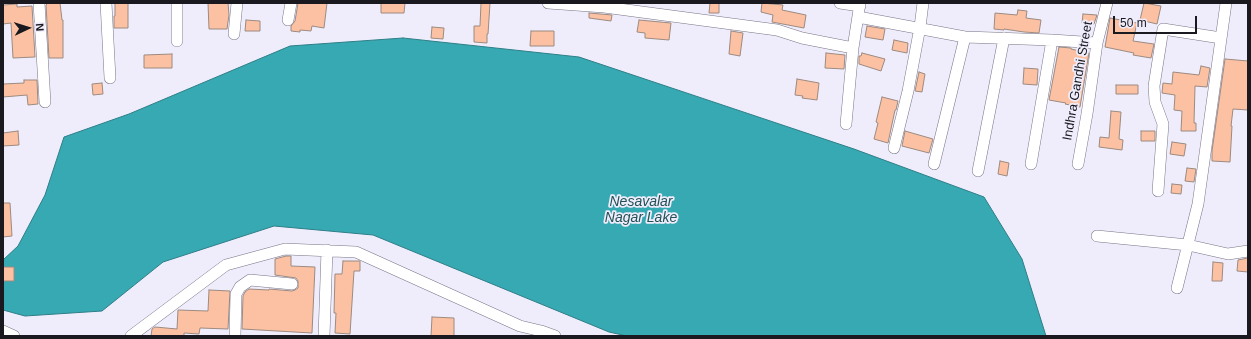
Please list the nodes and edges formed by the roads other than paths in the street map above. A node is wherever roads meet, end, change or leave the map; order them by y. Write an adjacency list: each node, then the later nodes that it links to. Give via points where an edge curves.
1 (39, 3): 24 (street)
2 (106, 3): 23 (street)
3 (177, 3): 20 (street)
4 (237, 3): 15 (street)
5 (291, 3): 13 (street)
6 (548, 3): 11 (street)
7 (840, 3): 12 (street)
8 (923, 3): 14 (street)
9 (1107, 3): 21 (street, Indhra Gandhi Street)
10 (1226, 3): 18 (street)
11 (588, 4): 22 (street, via 777,30 802,38)
12 (859, 9): 14 (street); 22 (street)
13 (288, 20)
14 (920, 28): 16 (street); 26 (street)
15 (234, 34)
16 (965, 37): 17 (street); 27 (street)
17 (1004, 38): 19 (street); 30 (street)
18 (1221, 38): 31 (street, via 1163,29 1154,86 1155,102 1163,124); 33 (street, via 1198,204)
19 (1052, 40): 21 (street); 28 (street)
20 (177, 41)
21 (1097, 43): 29 (street, Indhra Gandhi Street)
22 (853, 48): 25 (street)
23 (110, 78)
24 (45, 102)
25 (846, 124)
26 (894, 148)
27 (934, 164)
28 (1031, 164)
29 (1078, 164)
30 (978, 171)
31 (1158, 191)
32 (1097, 236): 33 (street)
33 (1188, 245): 35 (street, via 1228,254); 37 (street)
34 (327, 250): 39 (street, via 356,252); 41 (street, via 285,249 226,265); 43 (street)
35 (1248, 252)
36 (292, 284): 42 (street, via 250,280 240,287 236,294)
37 (1177, 288)
38 (3, 331): 40 (street)
39 (540, 334): 44 (street)
40 (14, 336)
41 (131, 336)
42 (235, 336)
43 (324, 336)
44 (555, 336)

